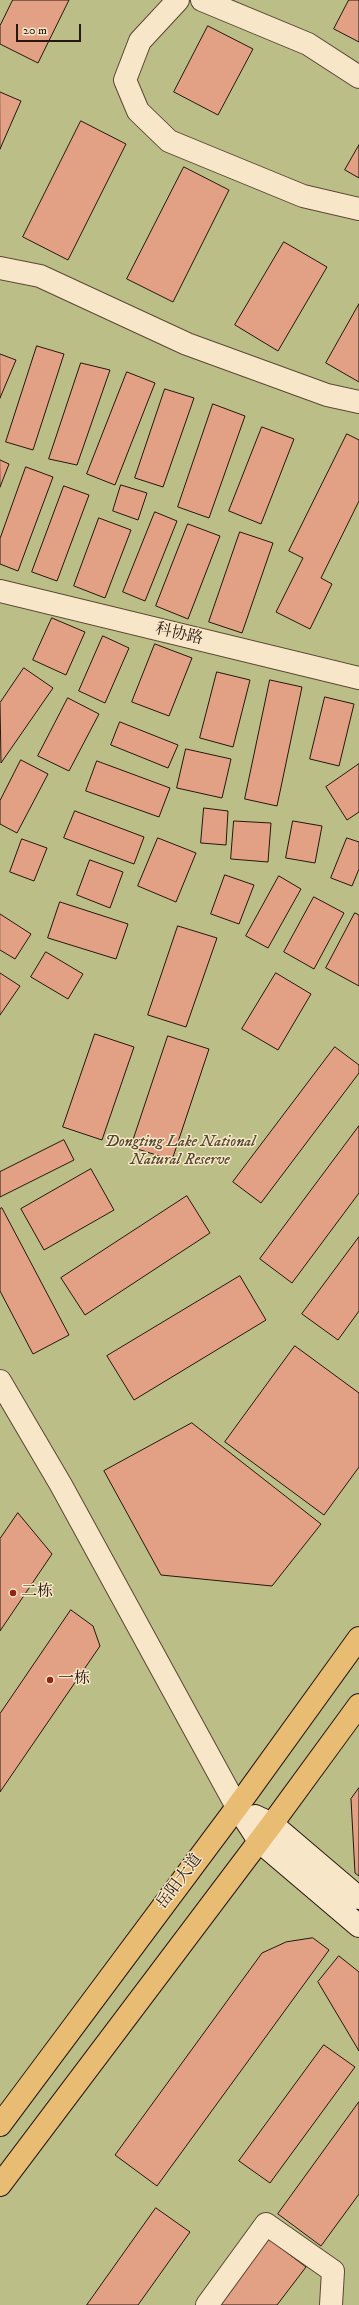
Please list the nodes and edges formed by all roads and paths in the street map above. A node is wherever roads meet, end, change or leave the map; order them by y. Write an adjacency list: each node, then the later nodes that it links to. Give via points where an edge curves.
1 (178, 0): 4 (street, via 140,41 125,80 138,111 169,141 303,196)
2 (202, 0): 3 (street, via 308,44)
3 (359, 77)
4 (359, 209)
5 (0, 268): 6 (street, via 40,276 187,344 327,395)
6 (359, 402)
7 (0, 591): 8 (street, 科协路)
8 (359, 678)
9 (0, 1381): 12 (street, via 65,1492)
10 (359, 1638): 12 (main road, 岳阳大道)
11 (359, 1705): 13 (main road)
12 (237, 1807): 13 (street); 16 (main road, 岳阳大道)
13 (266, 1833): 14 (street); 15 (street); 17 (main road)
14 (359, 1898)
15 (359, 1926)
16 (0, 2125)
17 (0, 2185)
18 (207, 2305): 19 (street, via 266,2224 332,2271)
19 (331, 2305)

